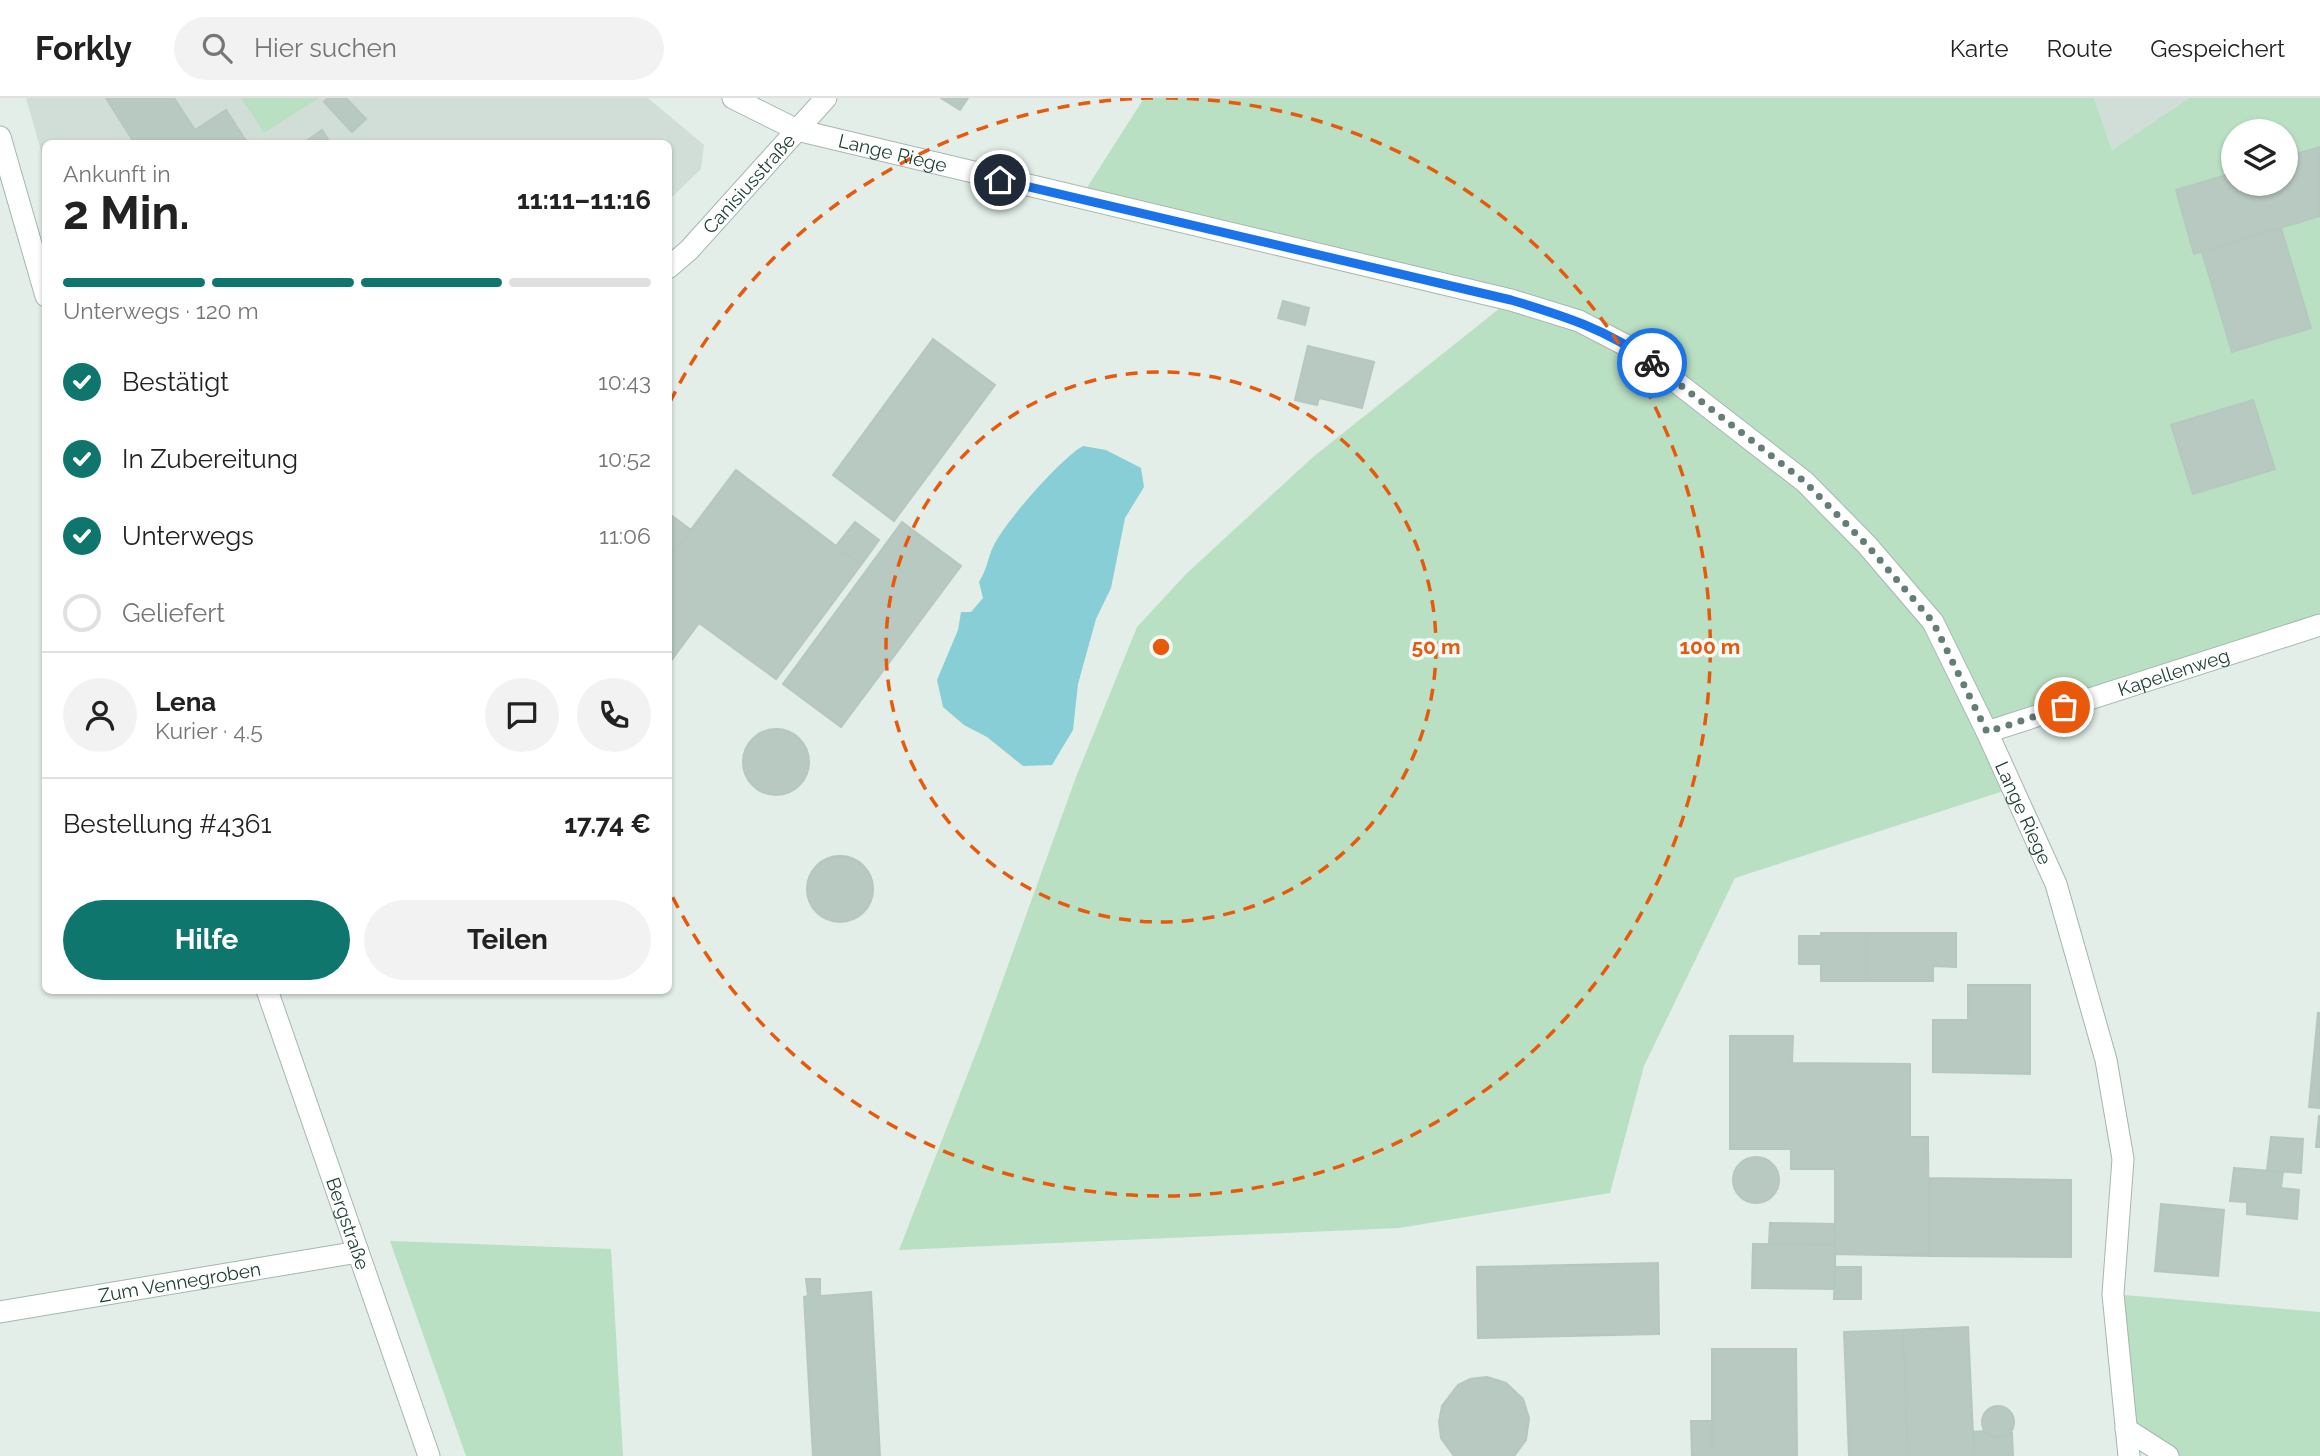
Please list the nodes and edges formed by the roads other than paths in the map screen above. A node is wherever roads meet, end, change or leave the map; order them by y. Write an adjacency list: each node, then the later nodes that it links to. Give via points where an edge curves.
1 (733, 98): 3 (street, Lange Riege)
2 (826, 98): 3 (street, Canisiusstraße)
3 (797, 130): 5 (street, Canisiusstraße); 8 (street, Lange Riege, via 1511,300 1580,321 1635,349 1805,482 1933,622)
4 (0, 137): 6 (street)
5 (672, 265)
6 (42, 282)
7 (2320, 625): 8 (street, Kapellenweg)
8 (1987, 732): 12 (street, Lange Riege, via 2056,884 2106,1060 2123,1159 2113,1294)
9 (268, 994): 10 (street, Bergstraße)
10 (358, 1252): 11 (street, Zum Vennegroben); 13 (street, Bergstraße)
11 (0, 1312)
12 (2126, 1429): 14 (street, Lange Riege); 15 (street)
13 (429, 1456)
14 (2129, 1456)
15 (2168, 1456)

